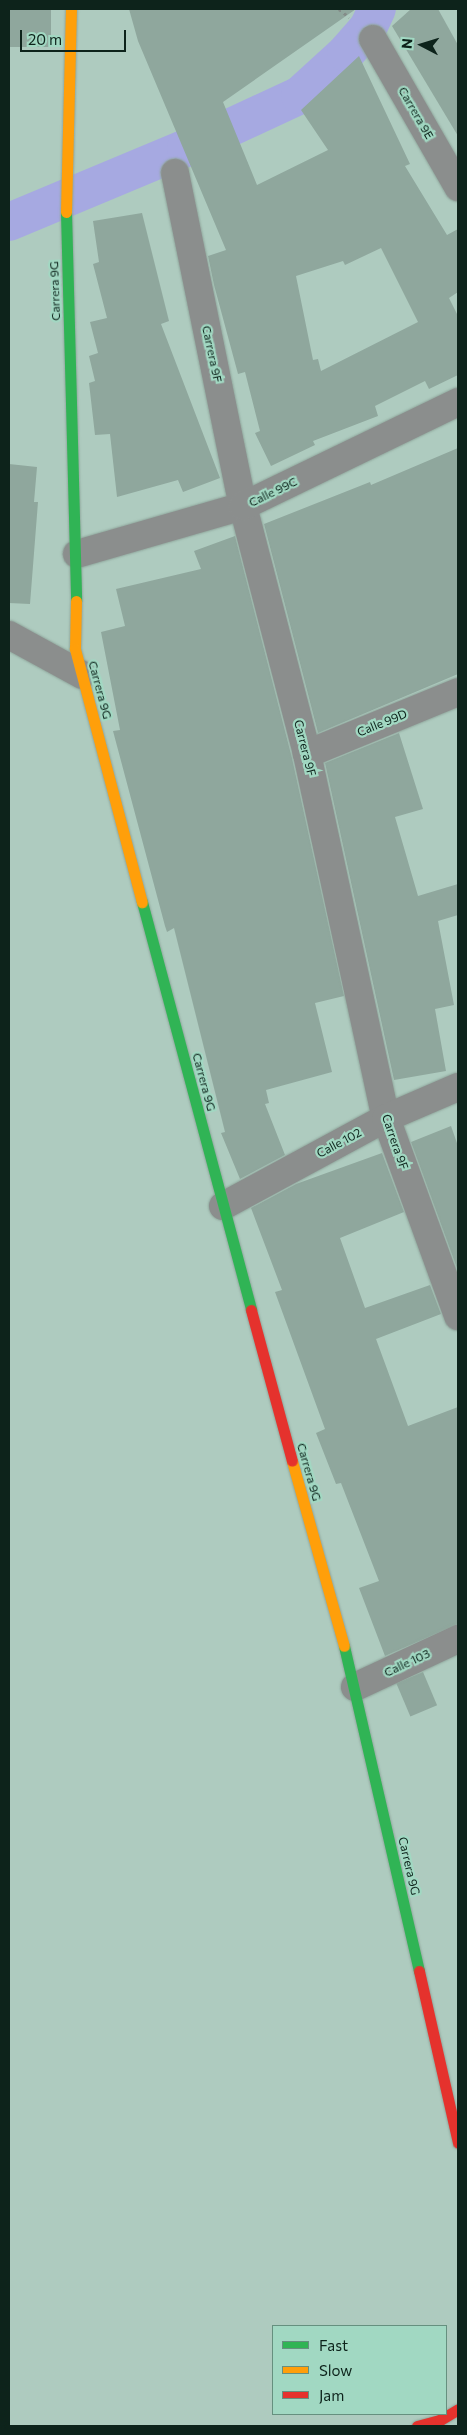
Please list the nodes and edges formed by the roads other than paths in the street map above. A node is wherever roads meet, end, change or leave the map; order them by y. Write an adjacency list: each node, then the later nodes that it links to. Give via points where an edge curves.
1 (71, 9): 7 (street, Carrera 9G, via 66,215)
2 (373, 39): 4 (street, Carrera 9E)
3 (174, 173): 6 (street, Carrera 9F)
4 (458, 187)
5 (458, 402): 6 (street, Calle 99C)
6 (243, 506): 7 (street, Calle 99C); 11 (street, Carrera 9F)
7 (77, 554): 9 (street, Carrera 9G, via 75,649)
8 (9, 635): 9 (street)
9 (82, 675): 14 (street, Carrera 9G)
10 (458, 692): 11 (street, Calle 99D)
11 (307, 754): 13 (street, Carrera 9F)
12 (458, 1088): 13 (street, Calle 102)
13 (386, 1118): 14 (street, Calle 102); 15 (street, Carrera 9F)
14 (223, 1206): 17 (street, Carrera 9G)
15 (458, 1316)
16 (458, 1640): 17 (street, Calle 103)
17 (355, 1687): 18 (street, Carrera 9G)
18 (458, 2143)
19 (458, 2409): 20 (street, via 440,2420)
20 (417, 2426)

